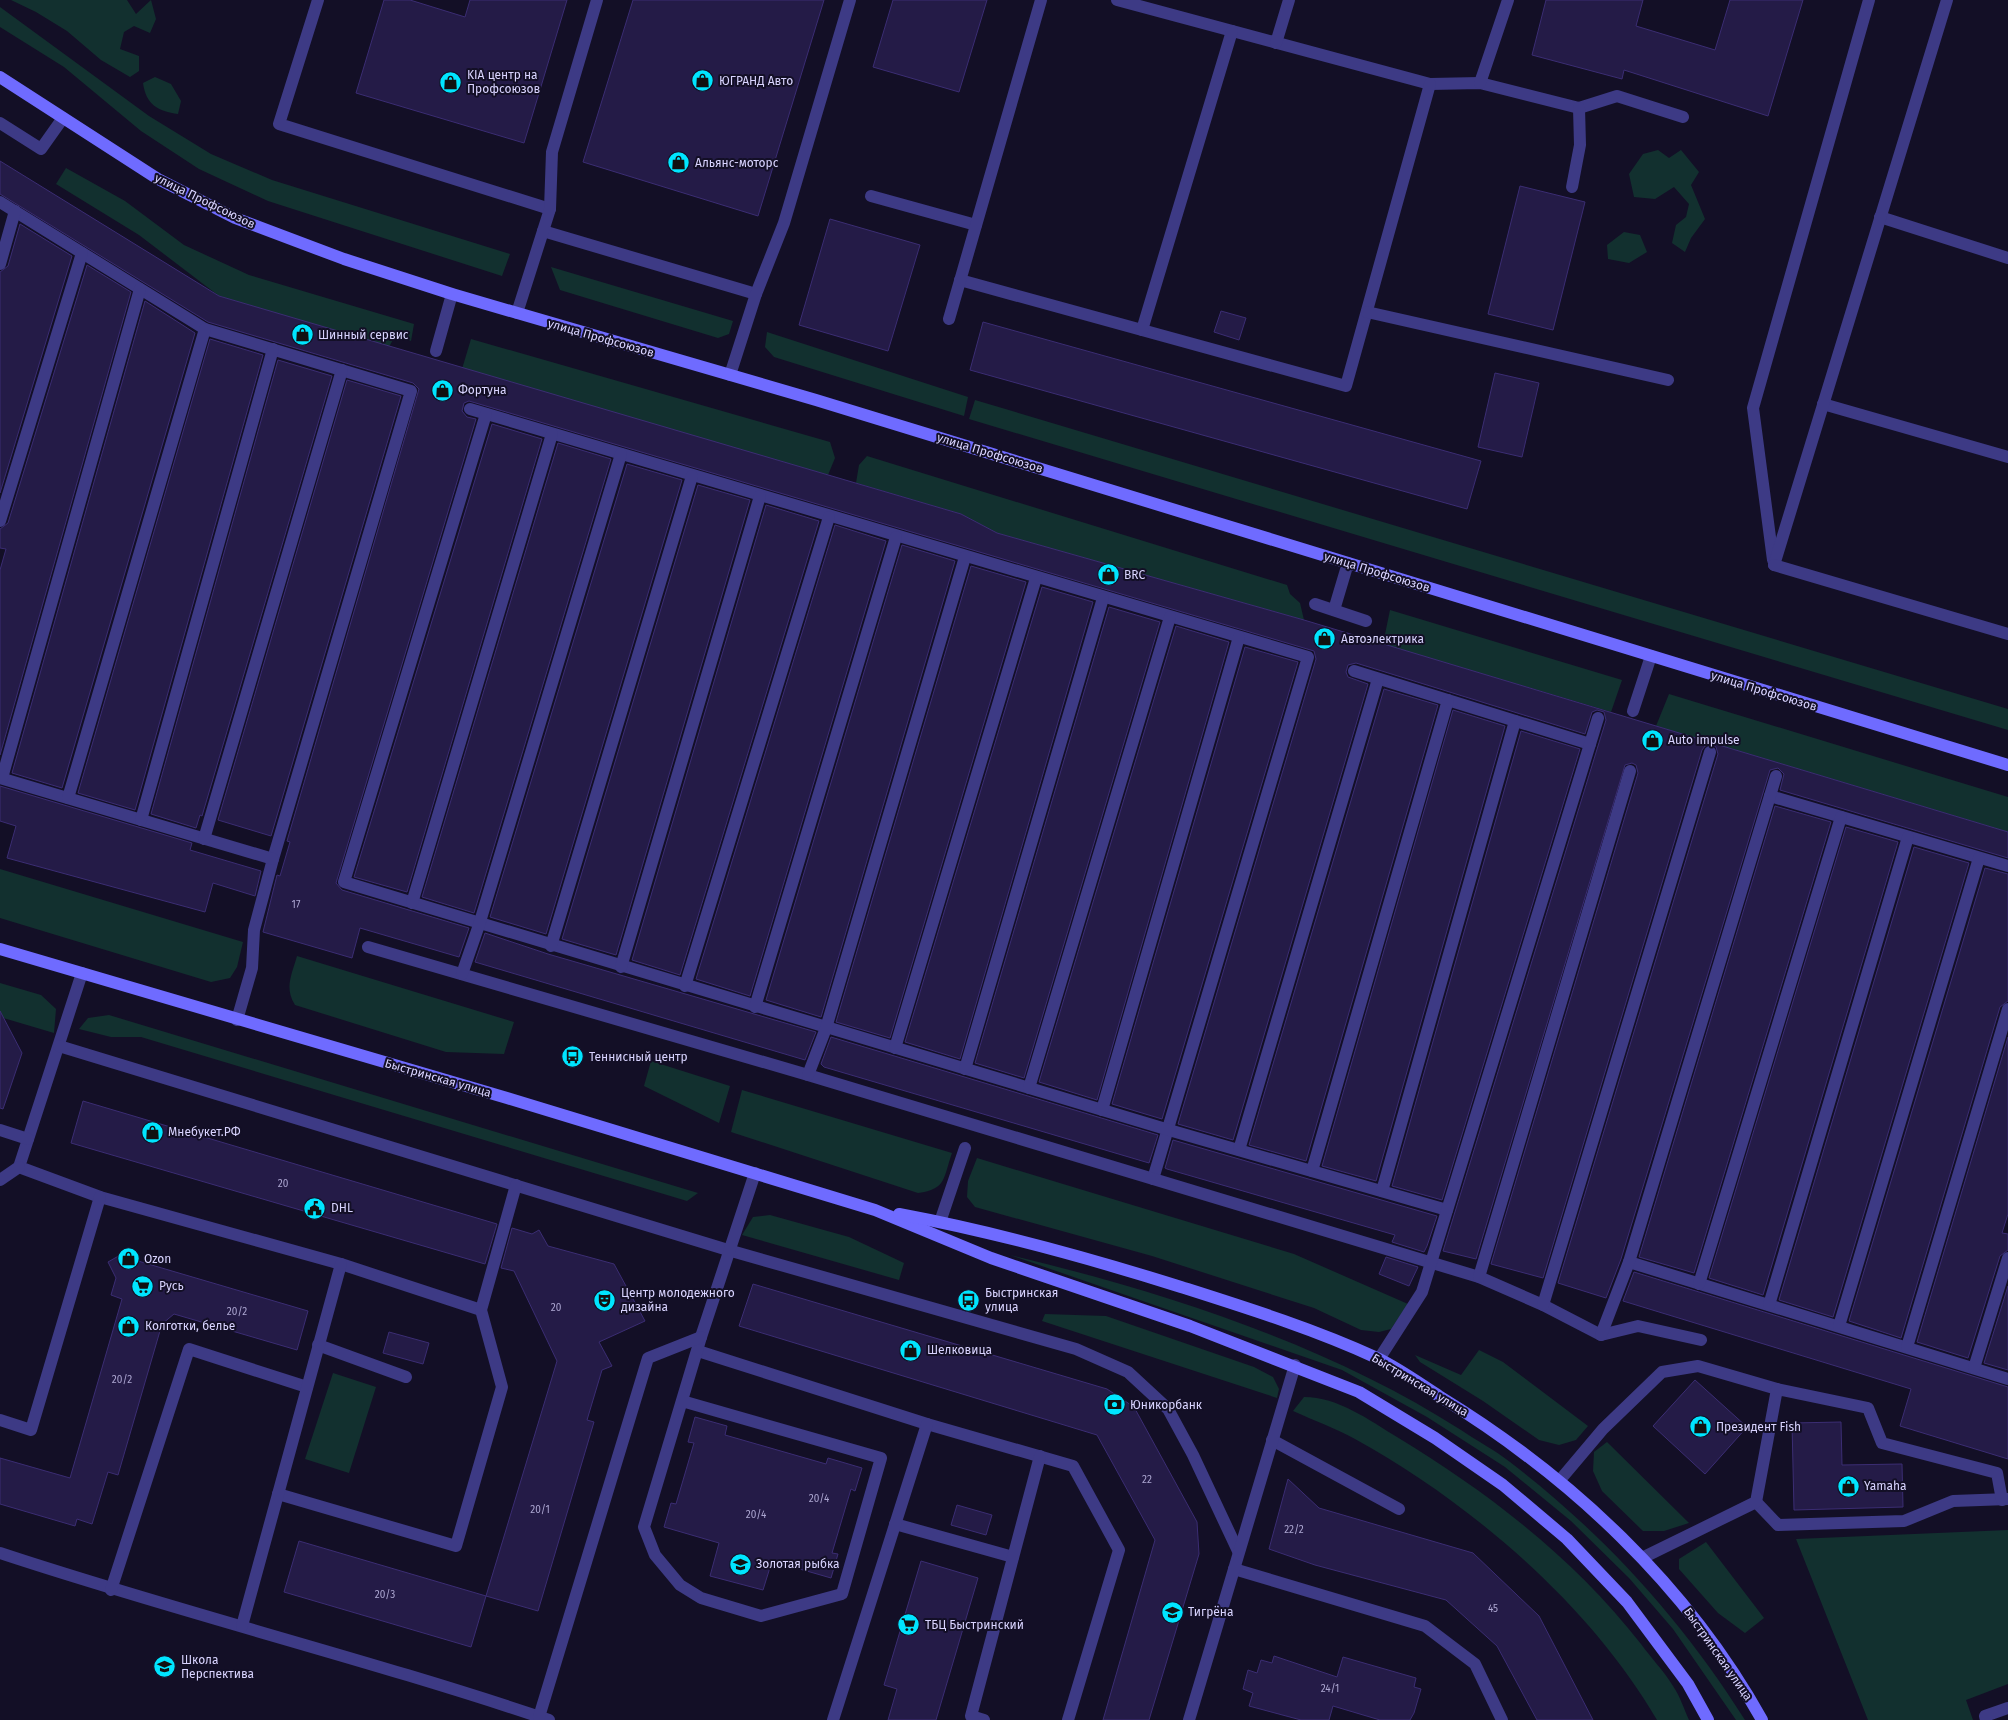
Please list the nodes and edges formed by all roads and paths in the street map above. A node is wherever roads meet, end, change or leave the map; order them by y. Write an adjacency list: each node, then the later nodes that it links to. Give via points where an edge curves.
1 (318, 0): 22 (lane, via 279,124)
2 (598, 0): 22 (lane, via 552,152)
3 (850, 0): 33 (lane, via 784,223)
4 (1042, 0): 25 (lane)
5 (1117, 0): 10 (lane)
6 (1289, 0): 11 (lane)
7 (1508, 0): 13 (lane)
8 (1869, 0): 57 (lane, via 1753,408)
9 (1947, 0): 24 (lane)
10 (1232, 31): 11 (lane); 38 (lane)
11 (1276, 43): 14 (lane)
12 (0, 77): 17 (main road, улица Профсоюзов)
13 (1480, 83): 14 (lane); 15 (lane)
14 (1430, 84): 34 (lane)
15 (1578, 108): 16 (lane, via 1617,96); 19 (lane, via 1580,145)
16 (1683, 117)
17 (63, 118): 18 (lane, via 41,149); 32 (main road, улица Профсоюзов, via 158,179 234,218 344,259)
18 (0, 123)
19 (1572, 187)
20 (871, 196): 25 (lane)
21 (0, 202): 23 (lane)
22 (550, 209): 26 (lane)
23 (15, 211): 27 (lane); 29 (lane)
24 (1880, 217): 28 (lane); 44 (lane)
25 (976, 225): 30 (lane)
26 (543, 232): 33 (lane); 35 (lane)
27 (82, 253): 31 (lane); 53 (lane)
28 (2008, 258)
29 (0, 264)
30 (960, 280): 36 (lane); 38 (lane)
31 (140, 289): 37 (lane); 78 (lane)
32 (452, 294): 35 (main road, улица Профсоюзов); 40 (lane)
33 (756, 294): 42 (lane)
34 (1367, 312): 38 (lane, via 1346,386); 43 (lane)
35 (517, 313): 42 (main road, улица Профсоюзов)
36 (949, 319)
37 (205, 329): 39 (lane); 80 (lane)
38 (1142, 330)
39 (273, 349): 41 (lane); 82 (lane)
40 (436, 350)
41 (342, 370): 84 (lane); 86 (lane, via 411,391)
42 (730, 375): 56 (main road, улица Профсоюзов)
43 (1668, 380)
44 (1823, 404): 49 (lane); 57 (lane)
45 (470, 410): 46 (lane)
46 (486, 414): 47 (lane); 88 (lane, via 344,882)
47 (552, 434): 48 (lane); 88 (lane)
48 (621, 454): 50 (lane); 89 (lane)
49 (2008, 458)
50 (692, 476): 51 (lane); 90 (lane)
51 (760, 496): 52 (lane); 93 (lane)
52 (829, 516): 54 (lane); 96 (lane)
53 (0, 521)
54 (896, 537): 55 (lane); 97 (lane)
55 (965, 558): 58 (lane); 100 (lane)
56 (1348, 564): 61 (lane); 66 (main road, улица Профсоюзов)
57 (1774, 565): 64 (lane)
58 (1036, 578): 59 (lane); 102 (lane)
59 (1102, 598): 62 (lane); 103 (lane)
60 (1315, 604): 61 (lane)
61 (1334, 610): 63 (lane)
62 (1170, 617): 65 (lane); 105 (lane)
63 (1366, 621)
64 (2008, 634)
65 (1239, 637): 106 (lane); 108 (lane, via 1308,657)
66 (1651, 656): 70 (lane); 75 (main road, улица Профсоюзов)
67 (1354, 671): 68 (lane)
68 (1378, 678): 69 (lane); 111 (lane)
69 (1448, 700): 72 (lane); 113 (lane)
70 (1633, 711)
71 (1598, 718): 73 (lane)
72 (1515, 721): 73 (lane); 118 (lane)
73 (1590, 744): 121 (lane)
74 (1710, 752): 130 (lane)
75 (2008, 765)
76 (1630, 771): 128 (lane)
77 (1776, 776): 79 (lane)
78 (1, 778): 80 (lane)
79 (1770, 796): 81 (lane); 125 (lane)
80 (68, 798): 82 (lane)
81 (1841, 817): 83 (lane); 129 (lane)
82 (141, 820): 84 (lane)
83 (1908, 837): 85 (lane); 131 (lane)
84 (204, 838): 86 (lane)
85 (1979, 858): 87 (lane); 133 (lane)
86 (273, 859): 99 (lane, via 254,930 252,968)
87 (2008, 866)
88 (412, 904): 89 (lane)
89 (479, 925): 90 (lane); 95 (lane)
90 (551, 946): 93 (lane)
91 (368, 947): 95 (lane)
92 (0, 949): 94 (main road, Быстринская улица)
93 (620, 967): 96 (lane)
94 (82, 973): 99 (main road, Быстринская улица); 101 (lane)
95 (462, 974): 104 (lane)
96 (685, 986): 97 (lane)
97 (755, 1006): 100 (lane)
98 (2008, 1009): 138 (lane)
99 (237, 1020): 114 (main road, Быстринская улица)
100 (826, 1028): 102 (lane); 104 (lane)
101 (59, 1046): 109 (lane); 117 (lane)
102 (894, 1048): 103 (lane)
103 (965, 1069): 105 (lane)
104 (808, 1076): 115 (lane)
105 (1028, 1088): 106 (lane)
106 (1102, 1110): 108 (lane)
107 (0, 1130): 109 (lane)
108 (1169, 1130): 111 (lane); 115 (lane)
109 (28, 1139): 112 (lane)
110 (965, 1148): 122 (lane)
111 (1239, 1150): 113 (lane)
112 (19, 1166): 116 (lane); 119 (lane)
113 (1312, 1171): 118 (lane)
114 (754, 1173): 120 (main road, Быстринская улица); 123 (lane)
115 (1154, 1179): 126 (lane)
116 (0, 1180)
117 (516, 1185): 123 (lane); 132 (lane)
118 (1382, 1191): 121 (lane)
119 (100, 1197): 127 (lane); 148 (lane, via 31,1430)
120 (875, 1210): 122 (main road, Быстринская улица); 141 (main road, Быстринская улица, via 1009,1264)
121 (1447, 1210): 126 (lane)
122 (940, 1222): 140 (main road, Быстринская улица, via 1106,1263 1304,1329)
123 (728, 1250): 135 (lane); 158 (lane, via 1076,1349 1128,1372 1168,1409)
124 (2008, 1258): 142 (lane)
125 (1629, 1262): 129 (lane); 134 (lane)
126 (1431, 1263): 128 (lane); 140 (lane, via 1422,1292)
127 (340, 1264): 132 (lane); 137 (lane)
128 (1479, 1277): 130 (lane)
129 (1699, 1284): 131 (lane)
130 (1543, 1305): 134 (lane)
131 (1769, 1305): 133 (lane)
132 (482, 1310): 153 (lane, via 502,1388 456,1546)
133 (1839, 1326): 138 (lane)
134 (1601, 1335): 136 (lane, via 1638,1326)
135 (701, 1336): 139 (lane); 166 (lane, via 648,1358)
136 (1701, 1340)
137 (318, 1345): 143 (lane); 145 (lane)
138 (1907, 1347): 142 (lane)
139 (698, 1350): 147 (lane); 149 (lane)
140 (1379, 1359): 152 (main road, Быстринская улица, via 1463,1410)
141 (1295, 1365): 150 (lane); 172 (main road, Быстринская улица, via 1359,1392 1435,1438 1503,1485 1567,1539 1627,1602 1688,1684)
142 (1974, 1368): 144 (lane)
143 (406, 1377)
144 (2008, 1379)
145 (307, 1387): 153 (lane); 163 (lane, via 189,1349)
146 (1777, 1390): 152 (lane, via 1698,1366 1662,1372 1603,1429); 154 (lane, via 1868,1408 1882,1443 1997,1473); 155 (lane)
147 (682, 1401): 147 (lane, via 644,1527 655,1556 680,1585 701,1598 761,1616 842,1594 881,1458)
148 (0, 1420)
149 (927, 1424): 151 (lane); 157 (lane)
150 (1272, 1440): 156 (lane); 158 (lane)
151 (1040, 1456): 160 (lane); 170 (lane, via 1073,1466 1119,1550)
152 (1560, 1480): 161 (main road, Быстринская улица)
153 (278, 1494): 164 (lane)
154 (2005, 1500): 155 (lane, via 1953,1501 1904,1521 1778,1525)
155 (1756, 1502): 161 (lane)
156 (1399, 1509)
157 (895, 1524): 160 (lane); 168 (lane)
158 (1238, 1552): 162 (lane)
159 (0, 1553): 163 (lane)
160 (1013, 1557): 169 (lane, via 971,1716)
161 (1642, 1558): 173 (main road, Быстринская улица, via 1684,1605 1720,1653)
162 (1234, 1569): 167 (lane); 171 (lane, via 1425,1626 1475,1664)
163 (111, 1590): 164 (lane)
164 (242, 1626): 166 (lane)
165 (2008, 1708): 174 (lane, via 1985,1716)
166 (544, 1718)
167 (1194, 1719)
168 (833, 1720)
169 (984, 1720)
170 (1068, 1720)
171 (1502, 1720)
172 (1708, 1720)
173 (1762, 1720)
174 (1986, 1720)

